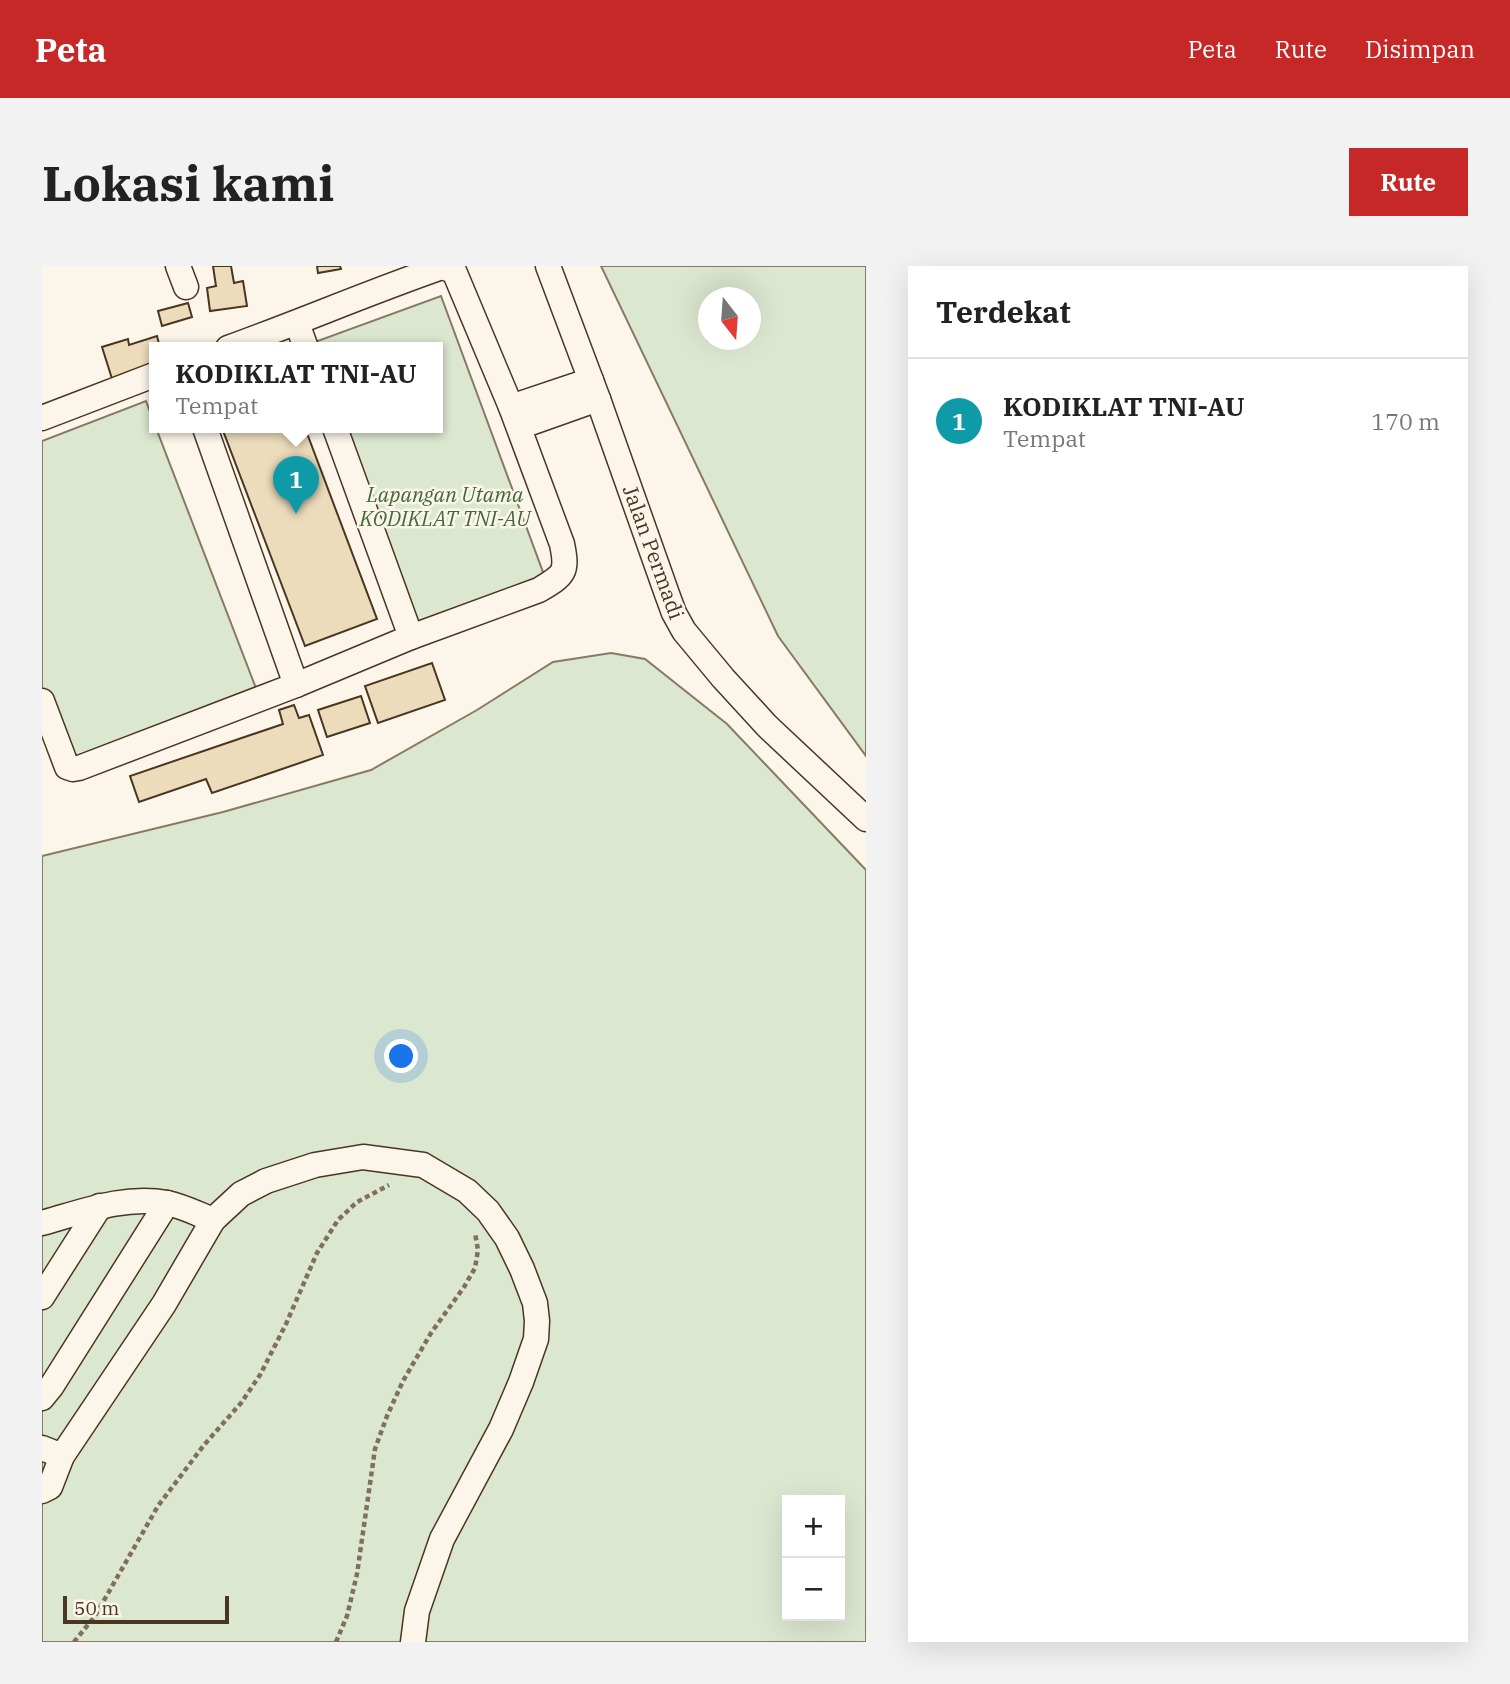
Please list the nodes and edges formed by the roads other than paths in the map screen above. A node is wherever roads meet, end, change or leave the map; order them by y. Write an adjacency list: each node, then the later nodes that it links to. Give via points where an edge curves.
1 (548, 266): 6 (street, Jalan Permadi)
2 (297, 323): 3 (street); 4 (street); 7 (street, via 442,267 454,271)
3 (245, 342)
4 (304, 342)
5 (149, 377): 8 (street)
6 (595, 389): 7 (street); 15 (street, Jalan Permadi, via 684,631 767,726)
7 (515, 417): 11 (street, via 562,544 565,569 539,590)
8 (42, 418)
9 (207, 433): 12 (street)
10 (337, 433): 11 (street)
11 (411, 637): 12 (street)
12 (296, 685): 14 (street, via 79,768 67,767)
13 (42, 701): 14 (street)
14 (51, 754)
15 (866, 819)
16 (167, 1203): 17 (street, via 131,1201); 18 (street); 21 (street)
17 (100, 1206): 19 (street); 20 (street)
18 (214, 1220): 22 (street, via 164,1304); 24 (street, via 241,1194 315,1165 363,1157 423,1165 467,1191 488,1211 522,1269 535,1303 536,1339 501,1429 442,1539 417,1611)
19 (42, 1223)
20 (42, 1297)
21 (42, 1398)
22 (52, 1452): 23 (street, via 50,1487)
23 (42, 1491)
24 (413, 1642)

